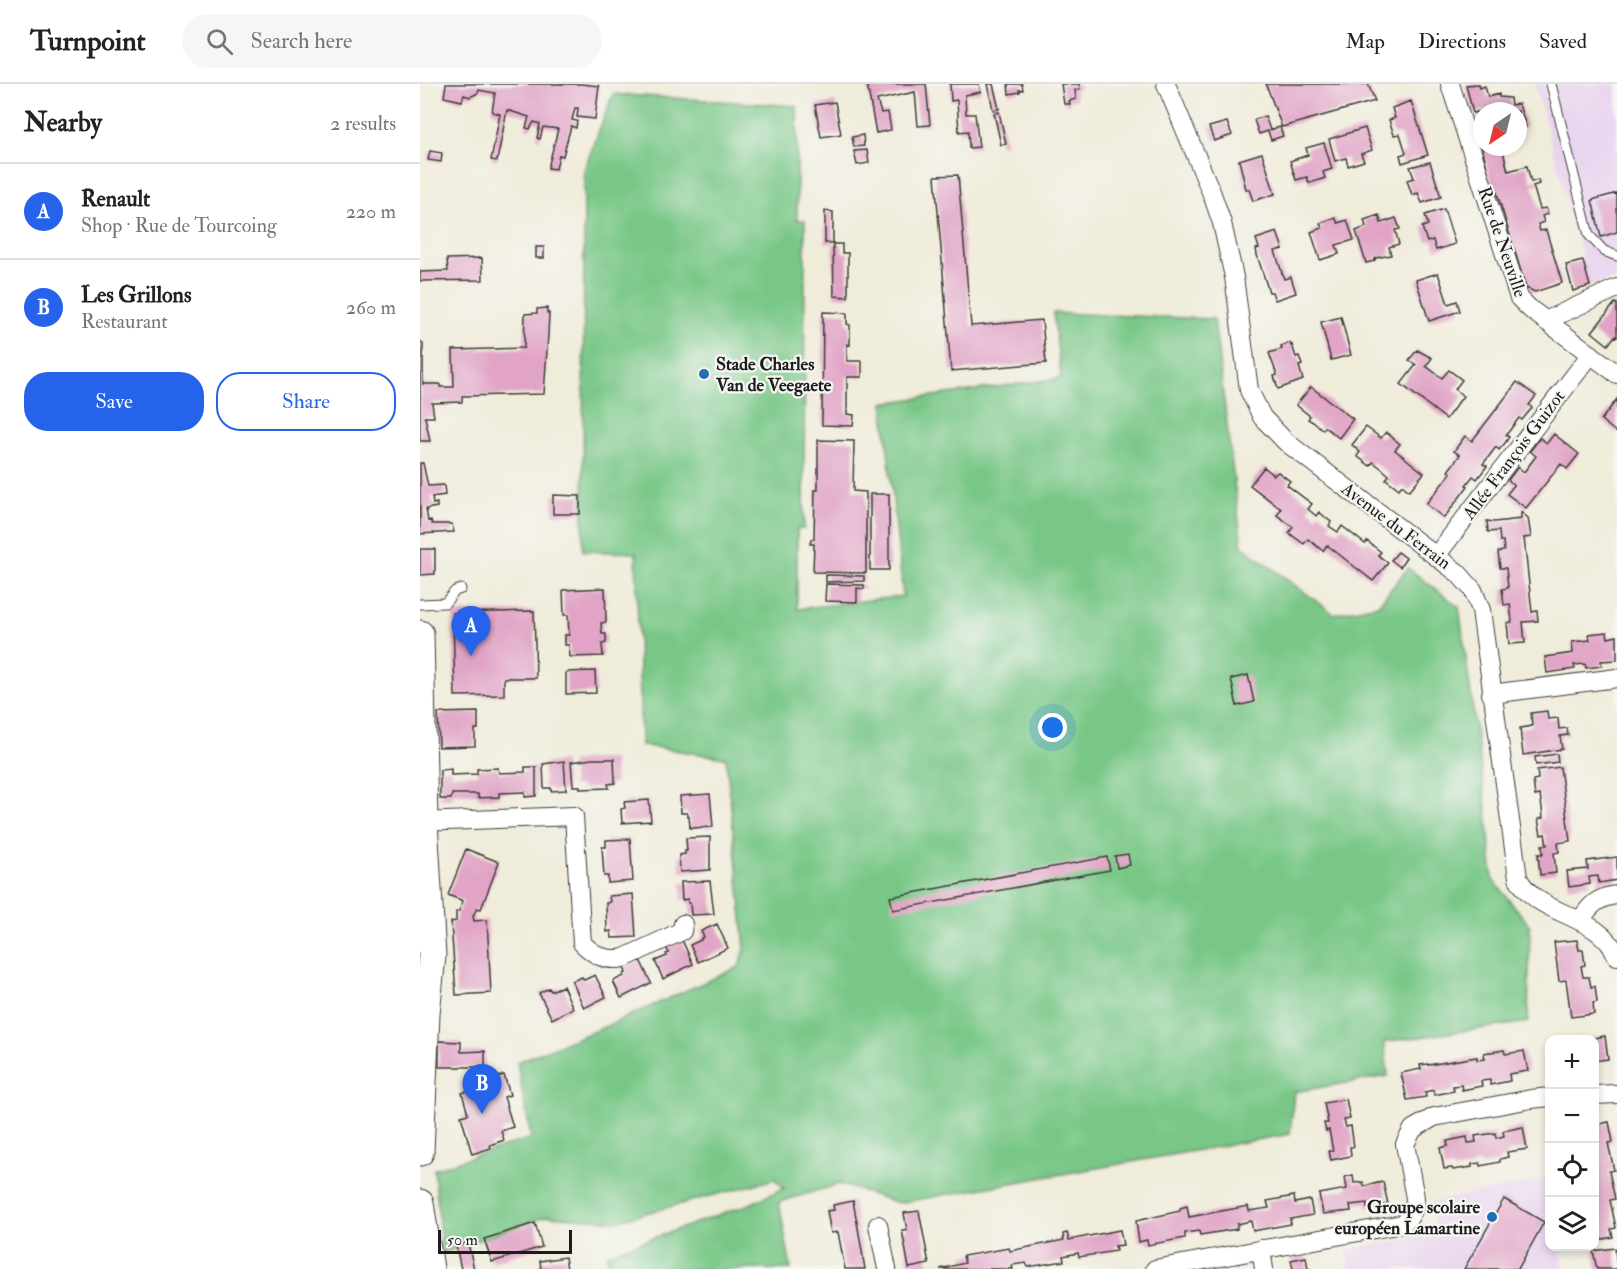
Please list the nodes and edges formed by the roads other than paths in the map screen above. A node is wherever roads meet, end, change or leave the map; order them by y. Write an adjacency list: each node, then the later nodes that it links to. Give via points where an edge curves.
1 (1166, 84): 9 (street, Avenue du Ferrain, via 1222,223 1234,277 1246,379 1256,407 1286,442)
2 (1450, 84): 6 (street, Rue de Neuville, via 1516,291 1525,305)
3 (1551, 84): 4 (lane, via 1589,235 1604,251)
4 (1617, 256)
5 (1617, 288): 6 (street)
6 (1547, 321): 7 (street, Rue de Neuville)
7 (1591, 354): 8 (street, Rue de Neuville); 9 (street, Allée François Guizot)
8 (1617, 374)
9 (1436, 556): 14 (street, Avenue du Ferrain, via 1467,582 1478,599)
10 (462, 589): 11 (lane, via 445,603)
11 (420, 604)
12 (420, 634): 15 (main road)
13 (1617, 678): 14 (street)
14 (1491, 694): 18 (street, Avenue du Ferrain, via 1518,878 1539,902)
15 (421, 700): 16 (main road)
16 (422, 822): 19 (street, via 574,816 582,943 603,958 624,958 682,932); 22 (main road, via 432,956)
17 (1617, 895): 18 (street, via 1598,899)
18 (1580, 921): 20 (street, Avenue du Ferrain, via 1600,934)
19 (683, 924)
20 (1617, 956)
21 (420, 986): 22 (main road)
22 (423, 1027): 26 (main road)
23 (1599, 1095): 24 (street)
24 (1617, 1095)
25 (1545, 1098): 29 (street, via 1434,1118 1413,1128 1406,1144 1415,1198 1412,1215 1402,1224)
26 (420, 1152)
27 (420, 1203): 30 (main road)
28 (878, 1224): 31 (street)
29 (1261, 1249): 32 (street); 33 (street)
30 (430, 1269)
31 (887, 1269)
32 (1155, 1269)
33 (1264, 1269)

